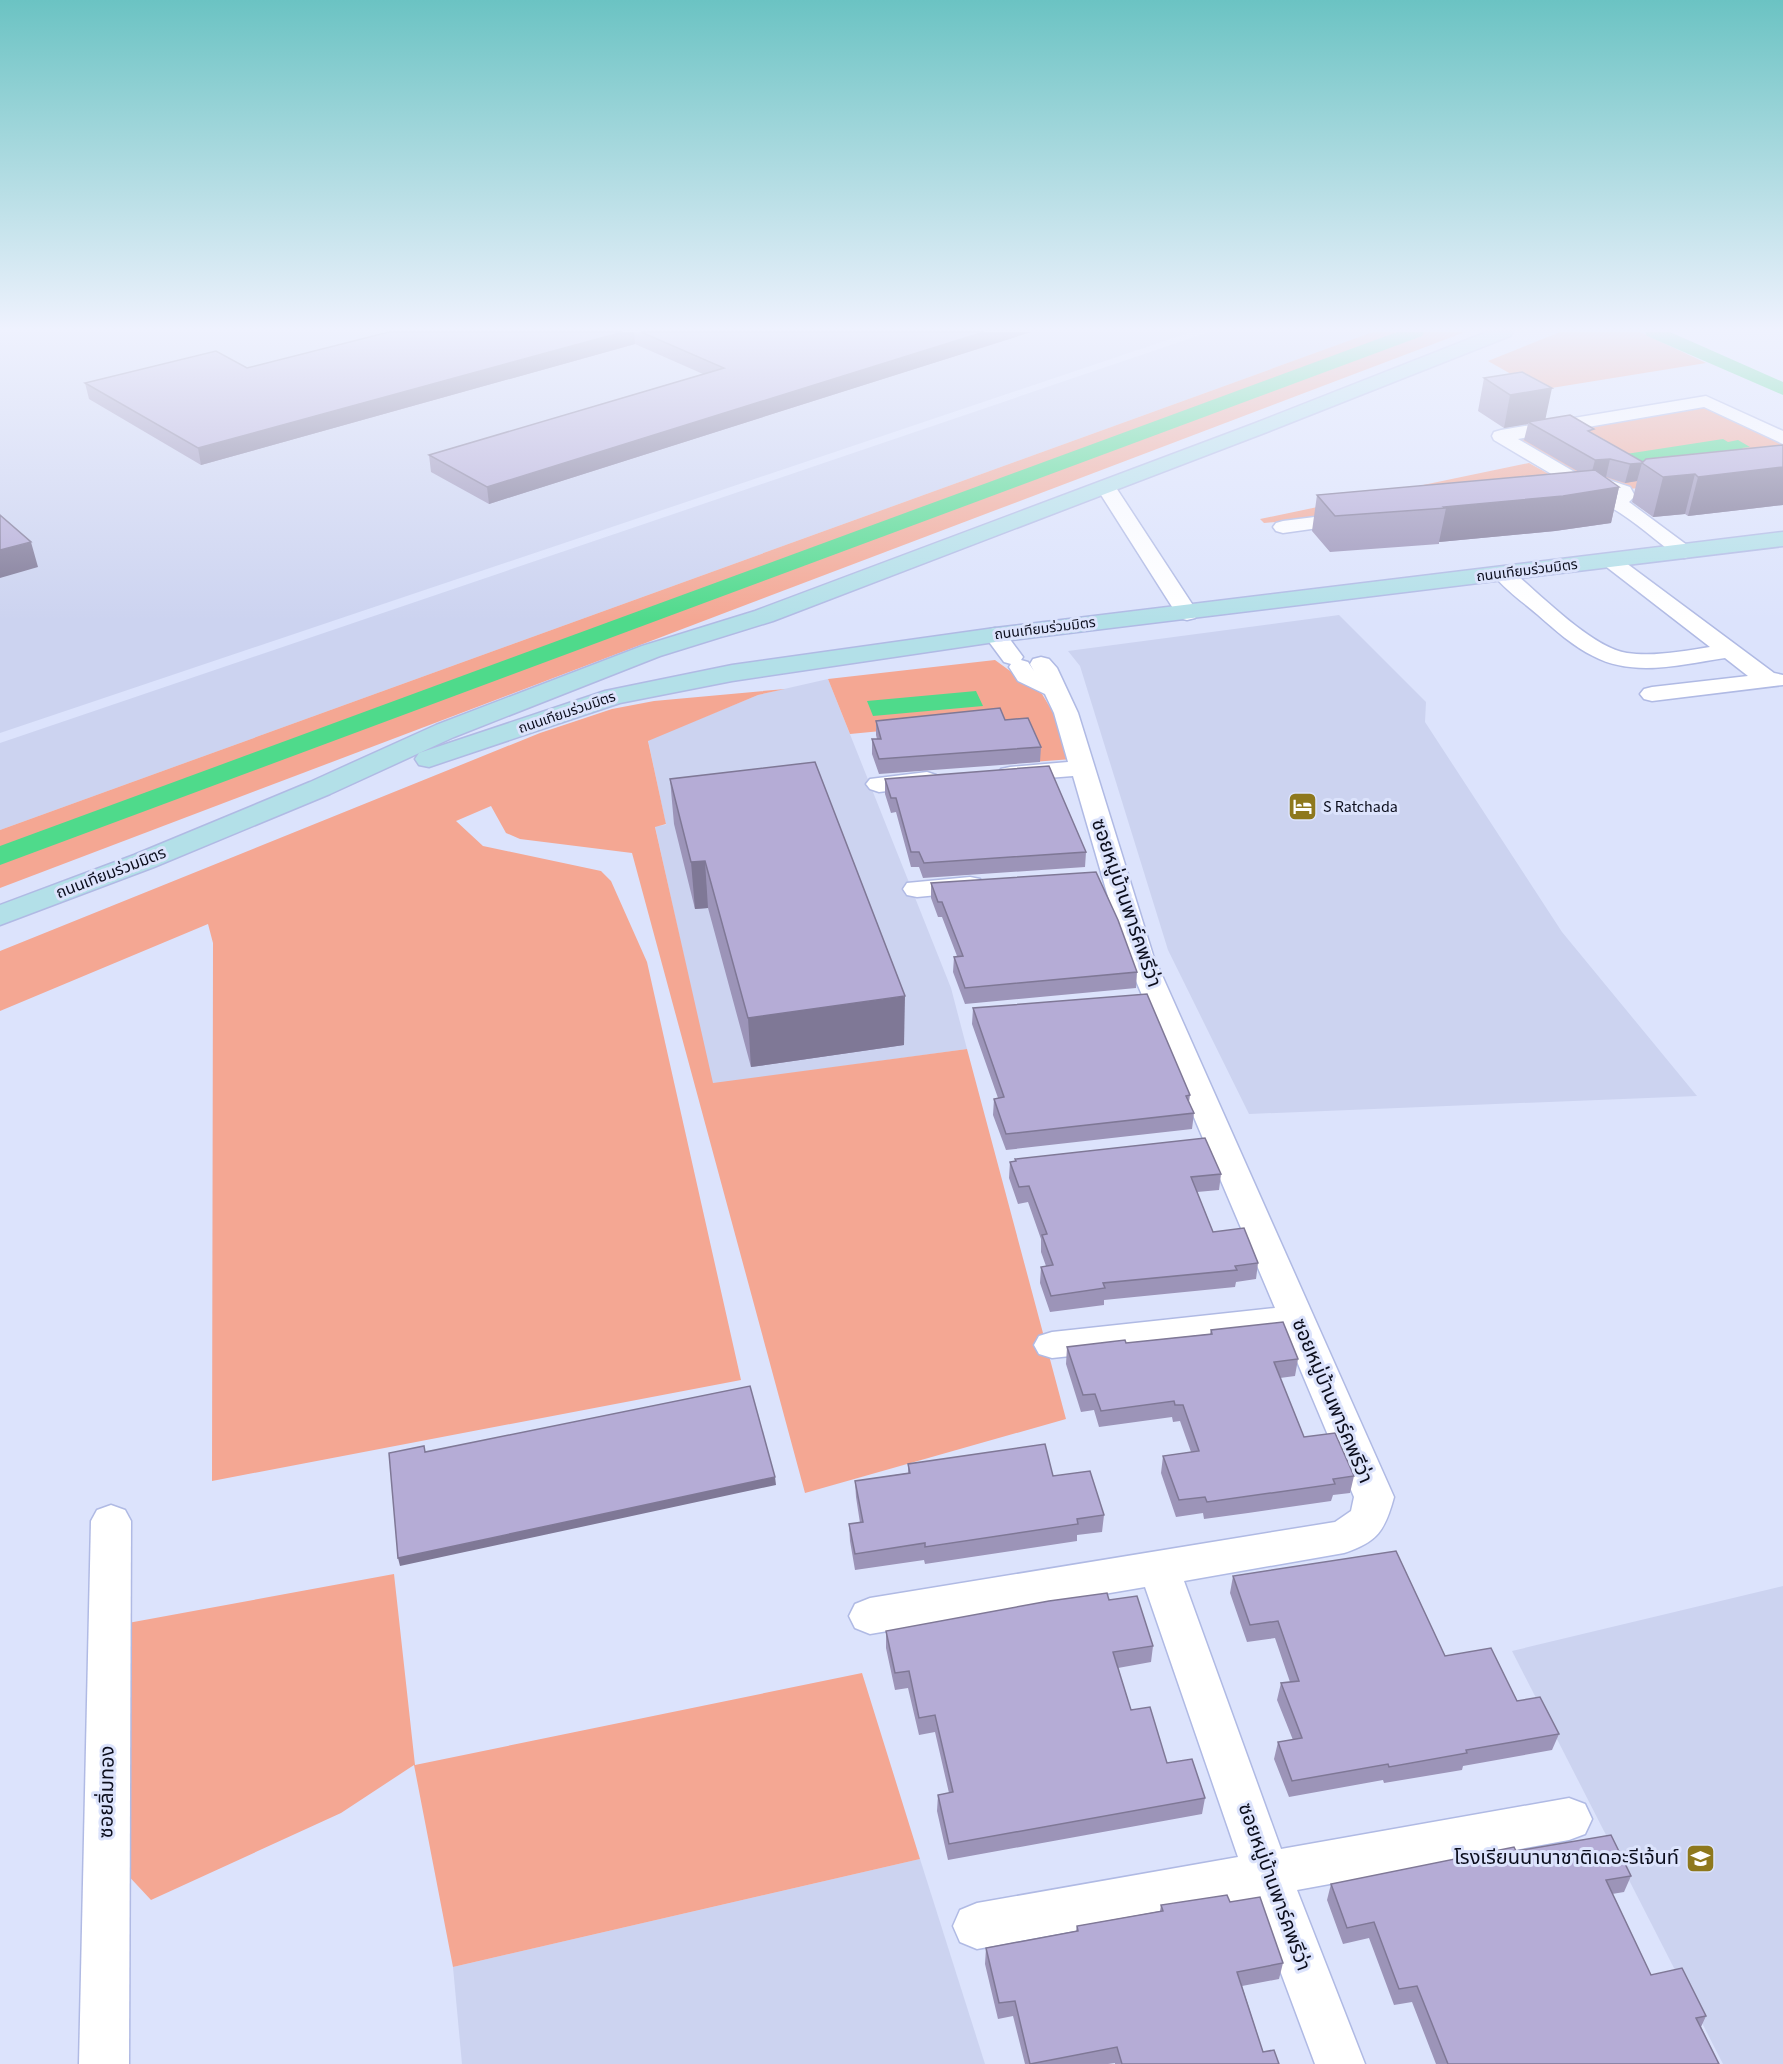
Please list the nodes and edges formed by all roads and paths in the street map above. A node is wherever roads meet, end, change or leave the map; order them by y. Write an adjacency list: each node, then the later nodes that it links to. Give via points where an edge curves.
1 (1257, 428): 5 (street, ถนนเทียมร่วมมิตร)
2 (1546, 428): 6 (street, via 1501,436)
3 (1763, 428): 4 (street)
4 (1783, 438)
5 (1107, 487): 14 (street); 15 (street, ถนนเทียมร่วมมิตร)
6 (1589, 492): 7 (street); 11 (street, via 1605,485 1626,494)
7 (1568, 499)
8 (1373, 517): 9 (street)
9 (1283, 527)
10 (1783, 539): 11 (street, ถนนเทียมร่วมมิตร)
11 (1684, 552): 12 (street, ถนนเทียมร่วมมิตร)
12 (1611, 561): 13 (street, ถนนเทียมร่วมมิตร); 17 (street)
13 (1504, 574): 14 (street, ถนนเทียมร่วมมิตร); 17 (street, via 1593,648 1613,657 1645,661)
14 (1187, 613): 16 (street, ถนนเทียมร่วมมิตร)
15 (764, 616): 18 (street, via 712,648 713,665); 25 (street, ถนนเทียมร่วมมิตร, via 651,651 445,731)
16 (1007, 634): 18 (street, ถนนเทียมร่วมมิตร); 21 (street, ซอยหมู่บ้านพาร์คพรีว่า, via 1066,713)
17 (1729, 651): 19 (street)
18 (732, 673): 25 (street, ถนนเทียมร่วมมิตร, via 614,696 454,752)
19 (1776, 680): 20 (street)
20 (1652, 694)
21 (1082, 768): 22 (street); 29 (street, ซอยหมู่บ้านพาร์คพรีว่า, via 1102,875 1139,955 1146,998)
22 (987, 776)
23 (951, 778): 24 (street)
24 (879, 784)
25 (320, 788): 28 (street, ถนนเทียมร่วมมิตร)
26 (998, 883): 27 (street)
27 (917, 889)
28 (0, 916)
29 (1220, 1139): 30 (street); 31 (street, ซอยหมู่บ้านพาร์คพรีว่า)
30 (1185, 1143)
31 (1297, 1319): 32 (street); 34 (street, ซอยหมู่บ้านพาร์คพรีว่า, via 1374,1497 1368,1520 1344,1537)
32 (1052, 1345)
33 (111, 1521): 39 (street, ซอยลิ่มทอง)
34 (1159, 1568): 35 (street); 37 (street, ซอยหมู่บ้านพาร์คพรีว่า)
35 (870, 1616)
36 (1569, 1819): 37 (street)
37 (1267, 1874): 38 (street); 40 (street, ซอยหมู่บ้านพาร์คพรีว่า)
38 (977, 1926)
39 (104, 2064)
40 (1340, 2064)

